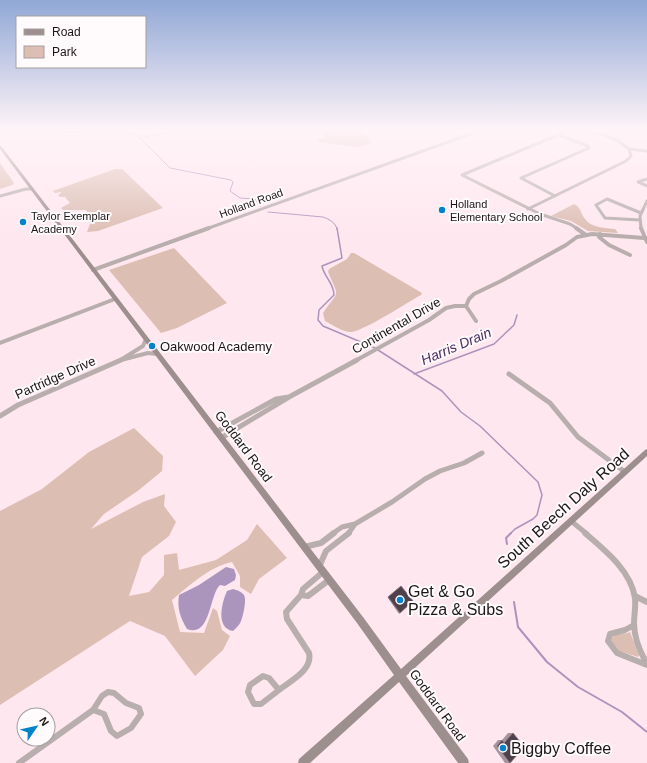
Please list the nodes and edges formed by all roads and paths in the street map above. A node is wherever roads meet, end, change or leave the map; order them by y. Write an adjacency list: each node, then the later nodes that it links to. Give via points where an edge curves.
1 (13, 165): 7 (main road, Goddard Road)
2 (385, 165): 21 (street, Holland Road)
3 (487, 165): 13 (street, via 462,175)
4 (552, 165): 11 (street, via 521,178)
5 (619, 165): 11 (street)
6 (647, 179): 8 (street, via 638,182)
7 (28, 184): 9 (main road, Goddard Road); 10 (street)
8 (647, 186)
9 (32, 190): 10 (street); 21 (main road, Goddard Road)
10 (0, 195)
11 (555, 196): 13 (street)
12 (647, 201): 14 (street)
13 (528, 209): 17 (street, via 570,224)
14 (641, 213): 15 (street); 15 (street, via 607,199 596,205 605,218)
15 (640, 220): 18 (street)
16 (600, 234): 17 (street); 18 (street); 20 (street, via 602,241)
17 (586, 235): 23 (street, via 577,237 501,282 474,294)
18 (644, 238): 19 (street)
19 (647, 242)
20 (630, 255)
21 (93, 270): 22 (main road, Goddard Road)
22 (114, 299): 25 (main road, Goddard Road); 26 (street)
23 (466, 306): 24 (street); 30 (street, Continental Drive, via 444,308 429,320)
24 (476, 321)
25 (146, 339): 27 (main road, Goddard Road); 28 (street, via 143,346)
26 (0, 343)
27 (157, 354): 28 (street, via 148,353); 32 (main road, Goddard Road)
28 (120, 361): 31 (street, Partridge Drive)
29 (509, 374): 36 (street, via 550,403 578,437)
30 (289, 397): 32 (street, Continental Drive, via 276,399); 33 (street, Continental Drive)
31 (0, 416)
32 (216, 432): 33 (main road, Goddard Road)
33 (221, 438): 39 (main road, Goddard Road)
34 (647, 452): 36 (main road, South Beech Daly Road)
35 (482, 453): 38 (street, via 430,476)
36 (625, 472): 37 (main road, South Beech Daly Road)
37 (571, 521): 43 (street, via 617,564 629,580); 47 (main road, South Beech Daly Road)
38 (355, 524): 39 (street, via 342,528 321,543); 40 (street, via 348,535 326,551)
39 (304, 547): 40 (main road, Goddard Road)
40 (321, 569): 41 (main road, Goddard Road); 42 (street, via 303,589)
41 (329, 580): 42 (street, via 308,596); 47 (main road, Goddard Road)
42 (301, 595): 48 (street, via 288,608 286,616 308,650 310,659 306,668)
43 (635, 596): 44 (street); 45 (street)
44 (647, 602)
45 (634, 625): 46 (street, via 637,642); 46 (street, via 610,634 608,641 617,653)
46 (647, 665)
47 (400, 675): 51 (main road, South Beech Daly Road); 52 (main road, Goddard Road)
48 (279, 690): 48 (street, via 257,705 252,702 248,692 250,685 262,676 269,678)
49 (93, 710): 49 (street, via 102,696 111,692 126,703 139,708 141,714 133,727 117,736 112,734 104,714); 50 (street)
50 (19, 763)
51 (303, 763)
52 (464, 763)

